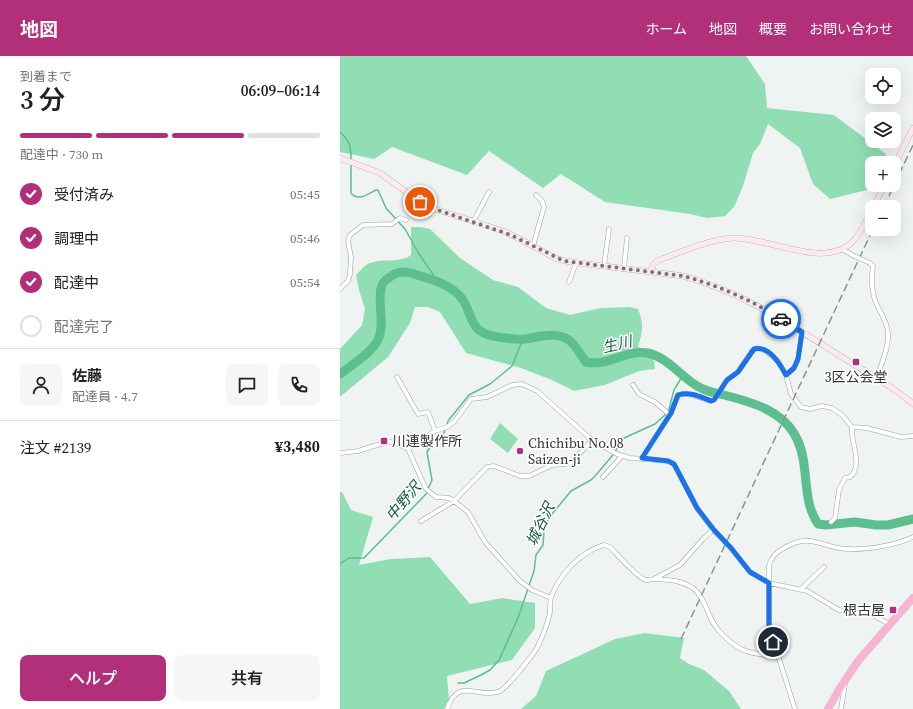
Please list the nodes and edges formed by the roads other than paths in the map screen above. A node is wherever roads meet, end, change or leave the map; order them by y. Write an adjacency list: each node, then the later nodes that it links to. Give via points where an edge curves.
1 (913, 128): 2 (street)
2 (899, 156)
3 (340, 158): 7 (street, via 380,173 426,205)
4 (489, 192): 7 (street)
5 (536, 195): 11 (street, via 544,207)
6 (406, 220): 18 (street, via 400,218 392,224 363,226 350,235 349,278)
7 (473, 222): 11 (street, via 511,235)
8 (865, 223): 12 (street, via 855,240)
9 (609, 229): 14 (street)
10 (627, 238): 15 (street)
11 (533, 246): 13 (street, via 557,259)
12 (842, 249): 16 (street, via 820,254 732,238 657,261); 22 (street, bridge, via 873,266 871,281 876,303 888,332 888,342)
13 (576, 263): 14 (street); 17 (street)
14 (604, 266): 15 (street)
15 (624, 268): 16 (street)
16 (651, 271): 19 (street, via 700,280 748,301)
17 (569, 282)
18 (340, 289)
19 (802, 332): 20 (street, via 798,359 794,368); 22 (street)
20 (786, 375): 25 (street, via 774,358 757,348 752,351 738,372 727,380 716,398 711,401 692,395 678,395); 26 (street, via 791,394 801,407 832,408)
21 (397, 377): 27 (street, via 418,414 428,412)
22 (877, 378): 24 (street)
23 (633, 385): 25 (street, via 639,394)
24 (913, 404)
25 (670, 415): 33 (street)
26 (852, 427): 28 (street, via 867,428 901,438); 37 (street, via 856,458 854,472 845,478 841,485 835,518)
27 (435, 431): 29 (street, via 454,422 471,399 487,397 512,385 522,384 548,399); 30 (street)
28 (913, 436)
29 (592, 440): 32 (street); 35 (street, via 572,462 552,466 529,476 520,476 494,466 488,467)
30 (408, 449): 31 (street, via 390,442); 35 (street, via 426,489 436,497)
31 (340, 453)
32 (622, 456): 33 (street); 34 (street)
33 (642, 458): 38 (street, via 674,464 697,508)
34 (603, 476)
35 (454, 501): 36 (street); 44 (street, via 468,512 485,542 520,581)
36 (421, 521)
37 (831, 522)
38 (714, 530): 41 (street, via 680,565); 42 (street, via 750,572)
39 (913, 537): 42 (street, via 885,545 850,550 814,541 797,541 779,550 770,560)
40 (824, 567): 43 (street)
41 (653, 579): 44 (street, via 640,577 610,547 604,545 594,549 565,571); 47 (street, via 672,580 694,589 703,601 715,627 735,647 750,653)
42 (769, 583): 43 (street); 47 (street, via 769,627)
43 (801, 590): 46 (street, via 839,610 873,615)
44 (550, 598): 49 (street, via 550,613 541,637 534,653 519,671 499,691 458,692 451,698)
45 (913, 598): 46 (highway)
46 (889, 624): 48 (highway)
47 (777, 656): 50 (street)
48 (846, 677): 51 (highway); 52 (street)
49 (447, 709)
50 (795, 709)
51 (828, 709)
52 (842, 709)

